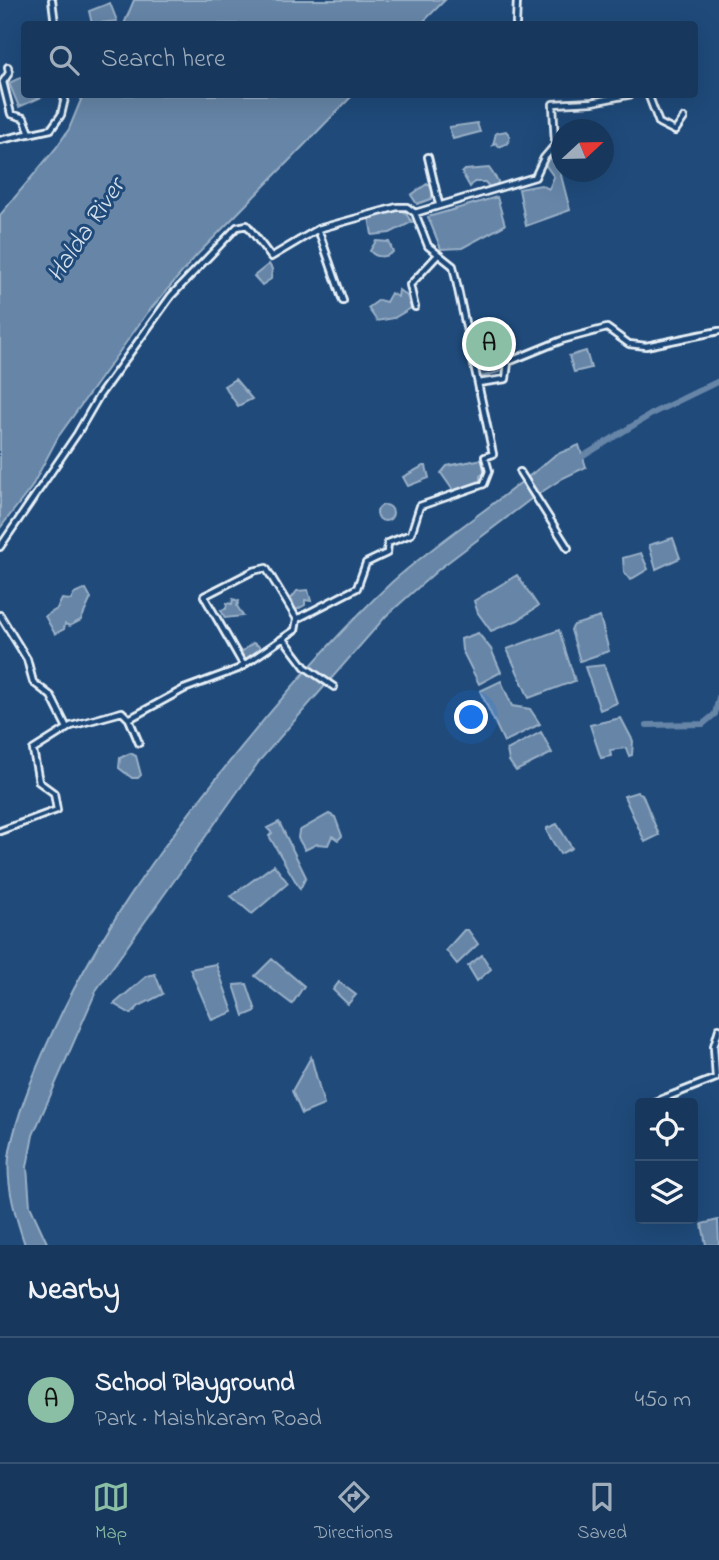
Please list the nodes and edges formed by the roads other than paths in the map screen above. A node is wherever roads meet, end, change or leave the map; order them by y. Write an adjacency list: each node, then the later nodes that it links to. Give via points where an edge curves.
1 (52, 0): 3 (street)
2 (517, 0): 4 (street)
3 (55, 21)
4 (516, 21)
5 (8, 67): 12 (street, via 3,82 11,114 24,118)
6 (65, 98): 12 (street, via 51,129)
7 (551, 98): 10 (street)
8 (612, 98): 10 (street)
9 (650, 98): 11 (street, via 659,122 675,131)
10 (553, 104): 15 (street, via 555,145 536,177)
11 (684, 118)
12 (30, 133): 13 (street)
13 (0, 140)
14 (428, 157): 15 (street)
15 (439, 204): 16 (street)
16 (415, 213): 17 (street, via 397,207); 18 (street, via 425,241)
17 (318, 229): 19 (street); 24 (street, via 271,257 247,225 237,227 171,296)
18 (437, 256): 20 (street, via 410,285); 22 (street, via 453,266)
19 (343, 300)
20 (415, 307)
21 (719, 331): 22 (street, via 646,345 629,344 607,328 508,362 506,379)
22 (478, 383): 27 (street, via 493,454 485,457 489,471 484,484 420,506 411,534 388,543 387,553 366,563 357,588)
23 (520, 472): 25 (street)
24 (0, 547)
25 (568, 548)
26 (0, 615): 32 (street, via 27,659 33,682 51,696)
27 (297, 619): 28 (street, via 295,630); 29 (street, via 266,568 204,596)
28 (284, 638): 29 (street); 30 (street, via 305,667)
29 (243, 666): 31 (street, via 184,689)
30 (334, 687)
31 (129, 719): 32 (street, via 122,712); 33 (street)
32 (67, 728): 34 (street, via 33,750 39,782 54,793 57,810)
33 (139, 743)
34 (0, 831)
35 (719, 1029): 36 (street, via 714,1040 716,1078)
36 (665, 1098)

